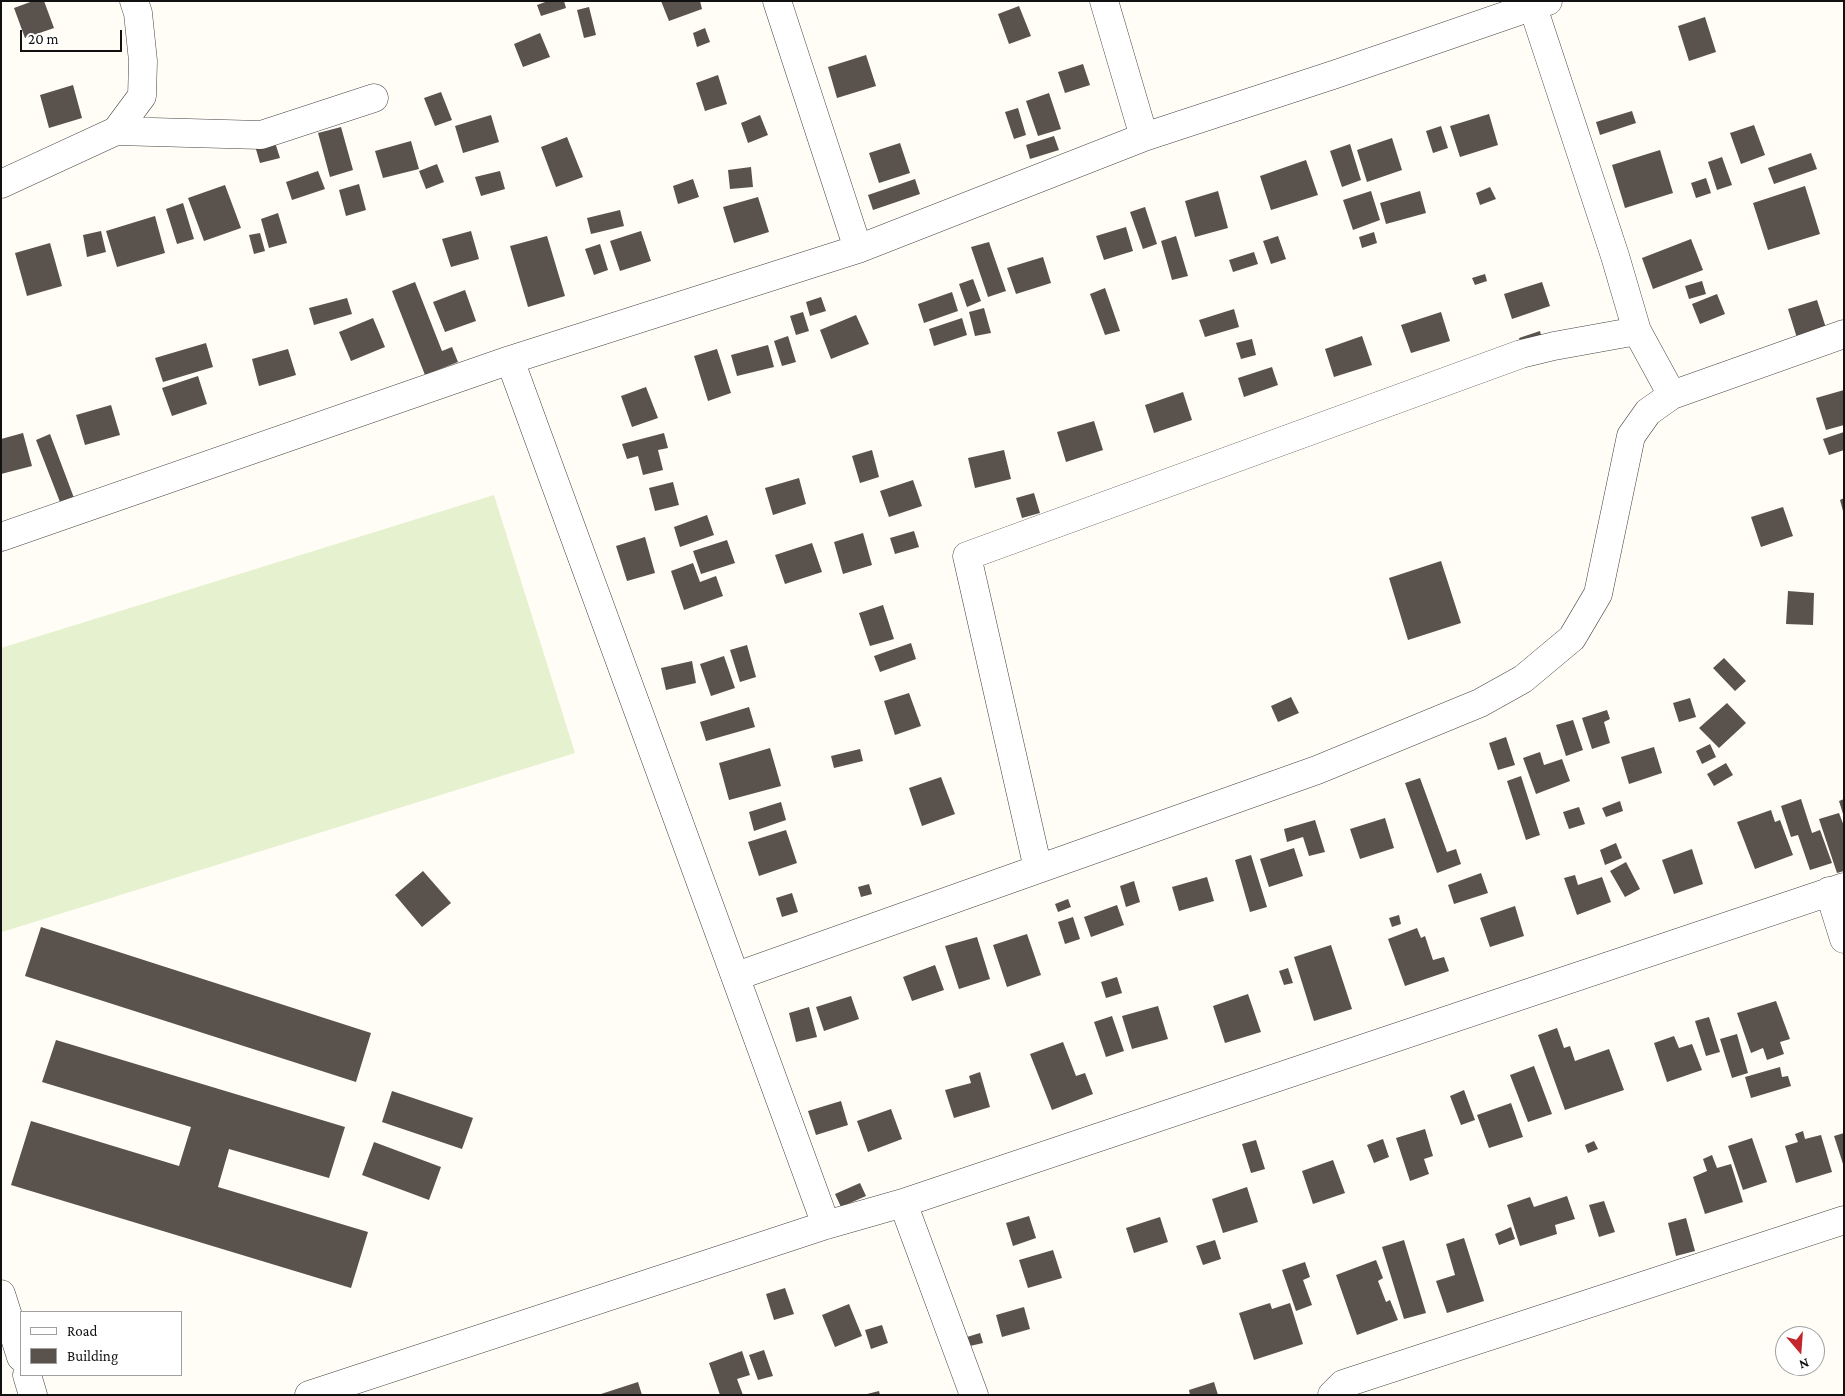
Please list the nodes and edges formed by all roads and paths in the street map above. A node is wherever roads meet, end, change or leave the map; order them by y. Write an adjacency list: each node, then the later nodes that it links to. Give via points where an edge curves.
1 (777, 1): 9 (street)
2 (1104, 1): 7 (street)
3 (1537, 3): 7 (street, via 1336,74); 10 (street)
4 (138, 5): 6 (street, via 143,61 142,96)
5 (374, 98): 6 (street, via 261,135)
6 (116, 131): 8 (street)
7 (1144, 136): 9 (street)
8 (1, 184)
9 (858, 249): 12 (street)
10 (1637, 331): 13 (street); 15 (street, via 1521,354 967,556)
11 (1844, 334): 13 (street)
12 (510, 360): 14 (street); 18 (street)
13 (1672, 395): 15 (street, via 1648,412 1631,436 1598,594 1572,638 1523,679 1480,703 1317,770)
14 (1, 537)
15 (1038, 869): 18 (street)
16 (1837, 889): 17 (street); 19 (street)
17 (1844, 939)
18 (736, 976): 21 (street)
19 (903, 1202): 21 (street); 27 (street)
20 (1844, 1220): 28 (street, via 1343,1384)
21 (826, 1225): 26 (street)
22 (1, 1294): 23 (street)
23 (20, 1354)
24 (27, 1376): 25 (street)
25 (33, 1395)
26 (309, 1395)
27 (974, 1395)
28 (1332, 1395)

